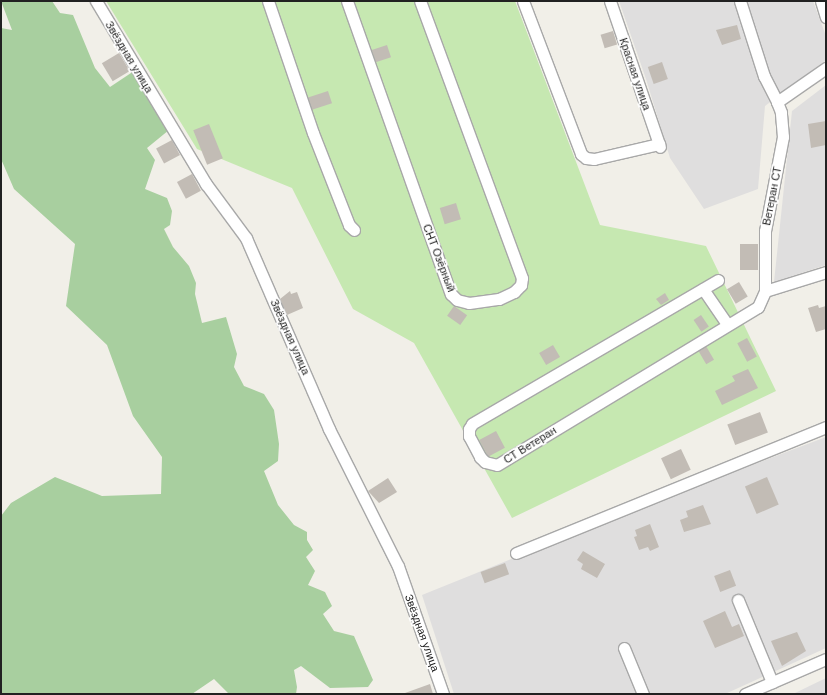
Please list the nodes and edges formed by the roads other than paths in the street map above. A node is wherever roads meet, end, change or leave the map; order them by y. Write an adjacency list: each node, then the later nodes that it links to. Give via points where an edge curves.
1 (96, 1): 24 (street, Звёздная улица, via 206,184 246,238 329,429 398,566)
2 (268, 1): 12 (street, via 313,133 349,225)
3 (347, 1): 4 (street, СНТ Озёрный, via 451,294 457,300 469,303 499,299 514,292 521,285 522,278)
4 (420, 1)
5 (523, 1): 6 (street, Красная улица, via 581,154 594,159 659,146)
6 (610, 1)
7 (740, 1): 11 (street, Ветеран СТ, via 764,76)
8 (821, 1): 9 (street)
9 (826, 17)
10 (826, 68): 11 (street)
11 (777, 102): 16 (street, Ветеран СТ, via 781,112 782,137 765,231)
12 (354, 230)
13 (826, 272): 16 (street)
14 (718, 280): 15 (street, СТ Ветеран)
15 (703, 289): 17 (street); 17 (street, СТ Ветеран, via 472,424 469,436 480,457 485,462 497,465)
16 (766, 291): 17 (street, СТ Ветеран, via 758,307 744,317)
17 (727, 324)
18 (826, 427): 19 (street)
19 (516, 554)
20 (738, 600): 23 (street)
21 (624, 648): 25 (street)
22 (826, 659): 23 (street)
23 (772, 682): 26 (street)
24 (443, 694)
25 (643, 694)
26 (745, 694)

